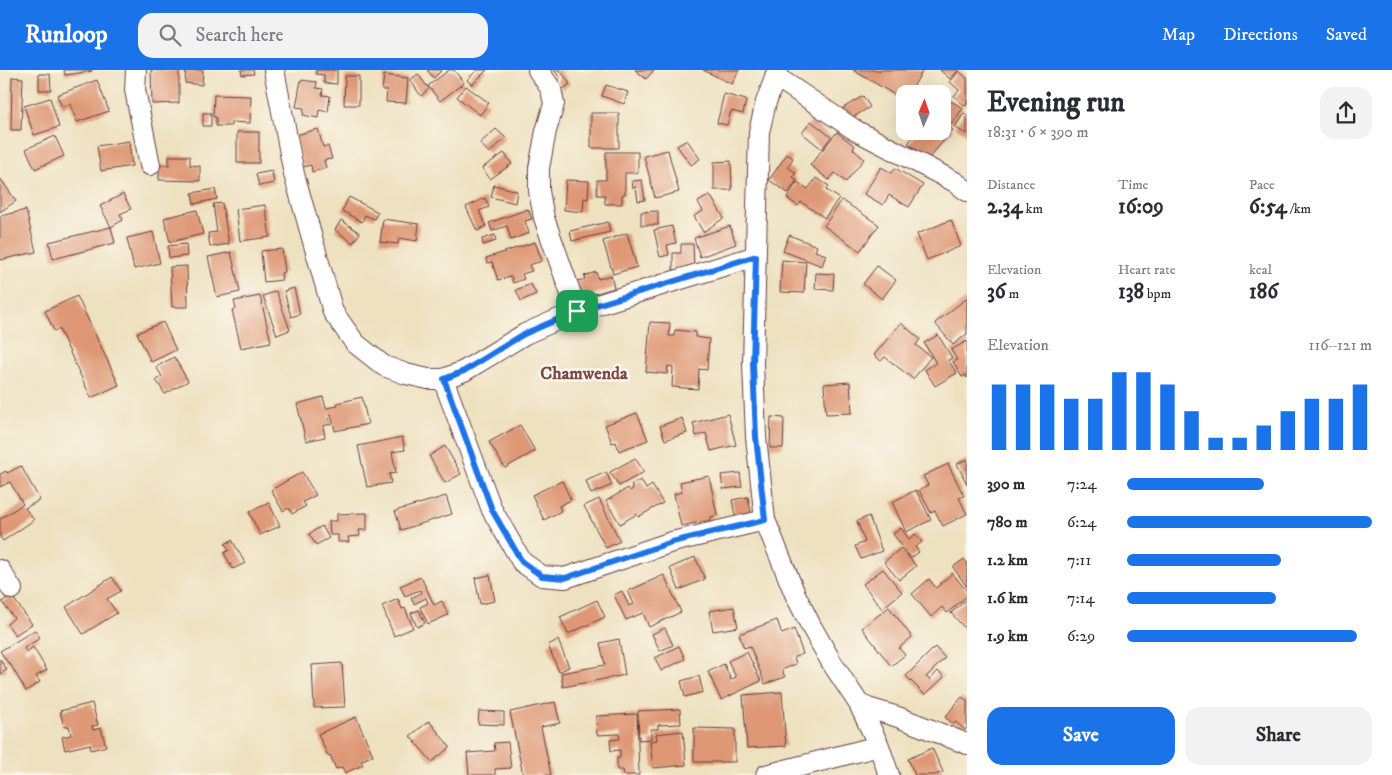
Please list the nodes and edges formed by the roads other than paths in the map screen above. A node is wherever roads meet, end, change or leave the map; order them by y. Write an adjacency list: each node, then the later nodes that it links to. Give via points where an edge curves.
1 (136, 70): 5 (street, via 136,90)
2 (274, 70): 9 (street, via 294,174 333,312 355,343 384,366 428,379)
3 (538, 70): 8 (street, via 551,89 554,104 539,168 539,191 544,218)
4 (777, 73): 6 (street, via 855,130); 7 (street, via 759,132)
5 (150, 165)
6 (967, 191)
7 (756, 256): 8 (street); 10 (street, via 753,364 756,437)
8 (577, 311): 9 (street, via 524,334 464,371)
9 (444, 379): 10 (street, via 492,510 522,562 542,576 565,578 672,542)
10 (765, 520): 13 (street, via 810,626)
11 (0, 570): 12 (street)
12 (12, 589)
13 (864, 706): 14 (street); 15 (street)
14 (967, 744)
15 (878, 746): 16 (street); 17 (street)
16 (766, 775)
17 (889, 775)

